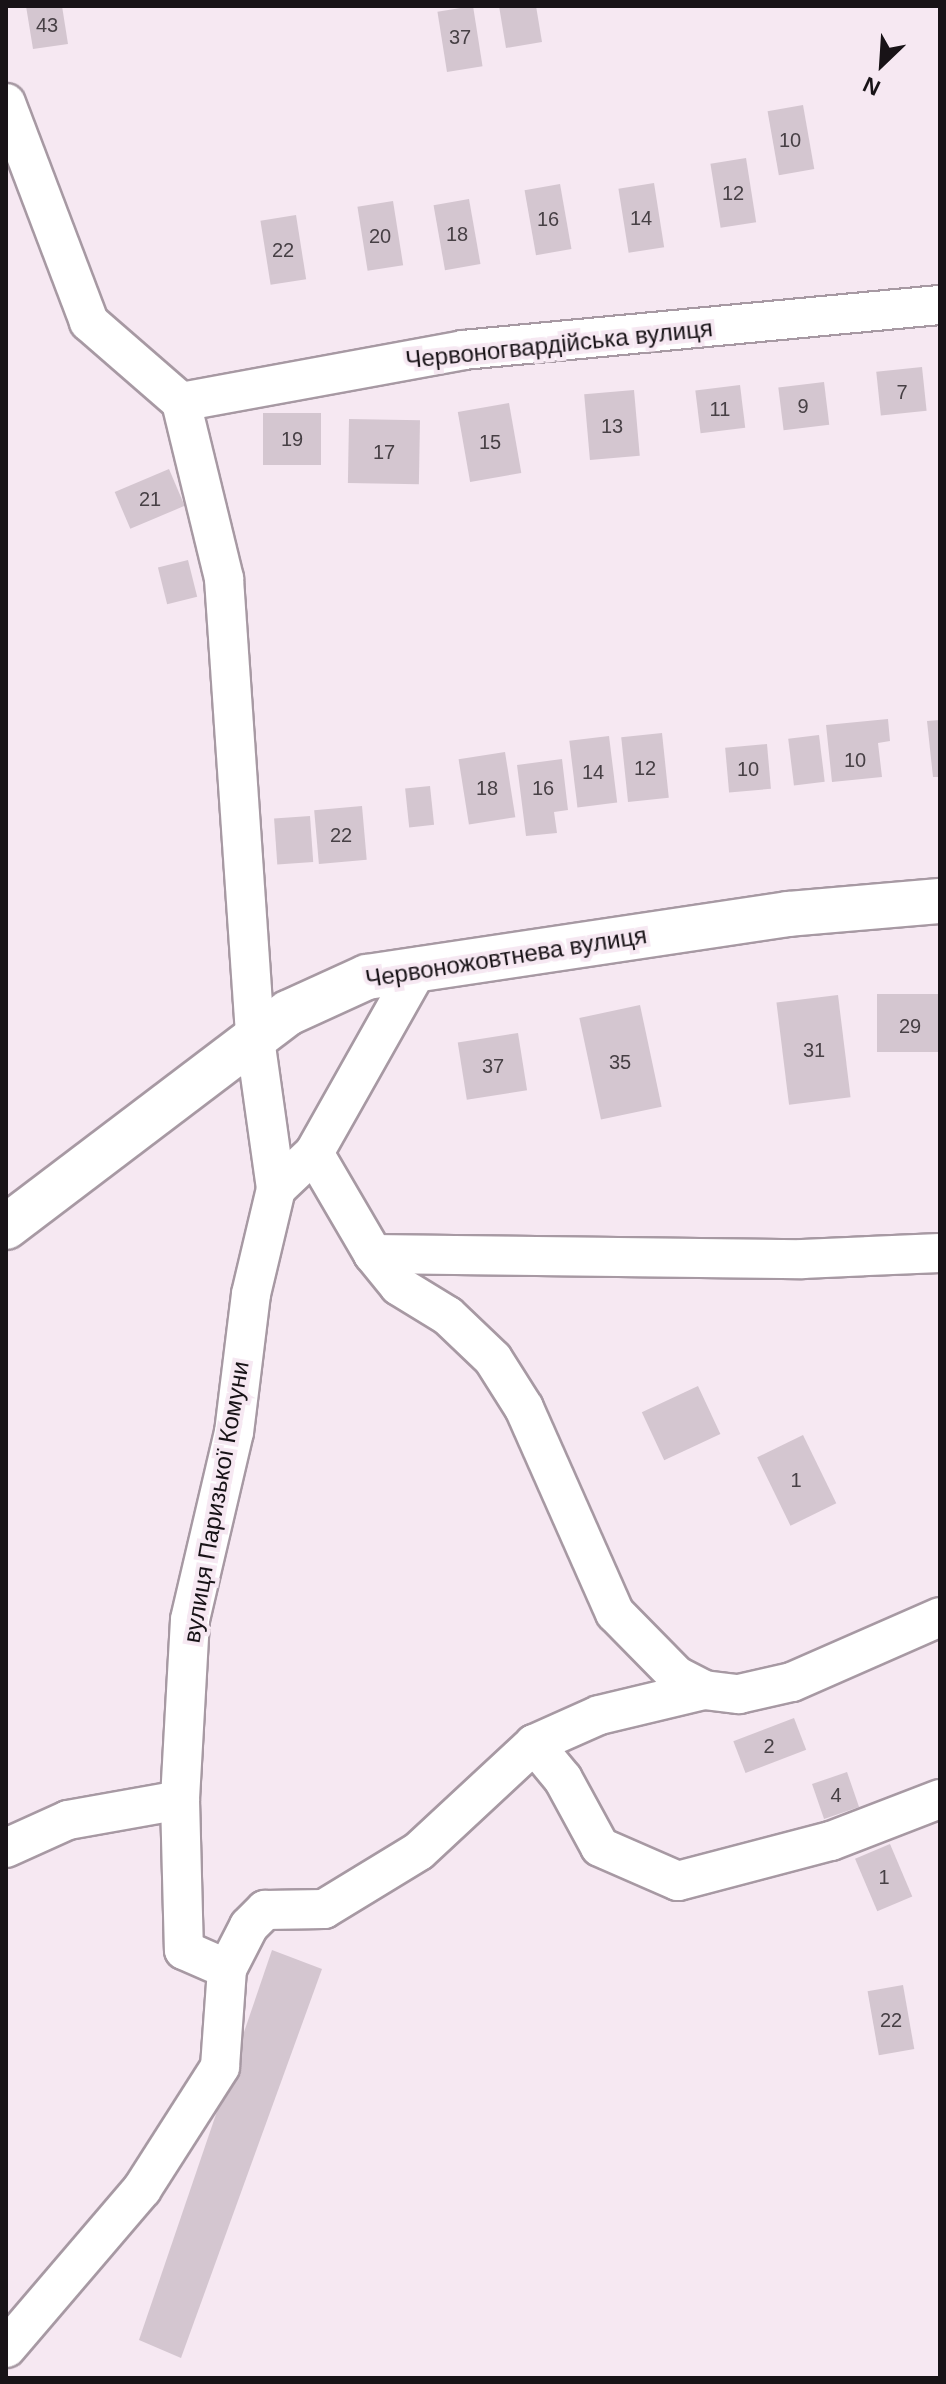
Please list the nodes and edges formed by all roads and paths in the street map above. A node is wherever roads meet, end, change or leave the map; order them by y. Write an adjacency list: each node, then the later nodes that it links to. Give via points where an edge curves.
1 (6, 103): 3 (street, via 89,322)
2 (940, 305): 3 (street, Червоногвардійська вулиця, via 463,350)
3 (181, 402): 6 (street, вулиця Паризької Комуни, via 224,579)
4 (940, 901): 5 (street, Червоножовтнева вулиця, via 788,914)
5 (419, 967): 6 (street, Червоножовтнева вулиця, via 325,992); 7 (street)
6 (255, 1039): 8 (street, вулиця Паризької Комуни); 9 (street, Червоножовтнева вулиця)
7 (314, 1153): 8 (street); 11 (street)
8 (276, 1189): 16 (street, вулиця Паризької Комуни, via 251,1294 234,1432 190,1620)
9 (6, 1227)
10 (940, 1253): 11 (street, via 802,1259)
11 (373, 1254): 13 (street, via 399,1286 448,1316 493,1359 524,1408 615,1613 646,1650)
12 (940, 1617): 13 (street, via 792,1682 739,1694)
13 (704, 1690): 14 (street, via 599,1715)
14 (534, 1744): 15 (street, via 563,1779 600,1847 678,1881 831,1841); 18 (street, via 419,1851 324,1909 265,1910 249,1926)
15 (940, 1799)
16 (180, 1800): 17 (street, via 68,1820); 18 (street, вулиця Паризької Комуни, via 184,1950)
17 (6, 1848)
18 (227, 1969): 19 (street, via 220,2067 142,2189)
19 (6, 2348)

